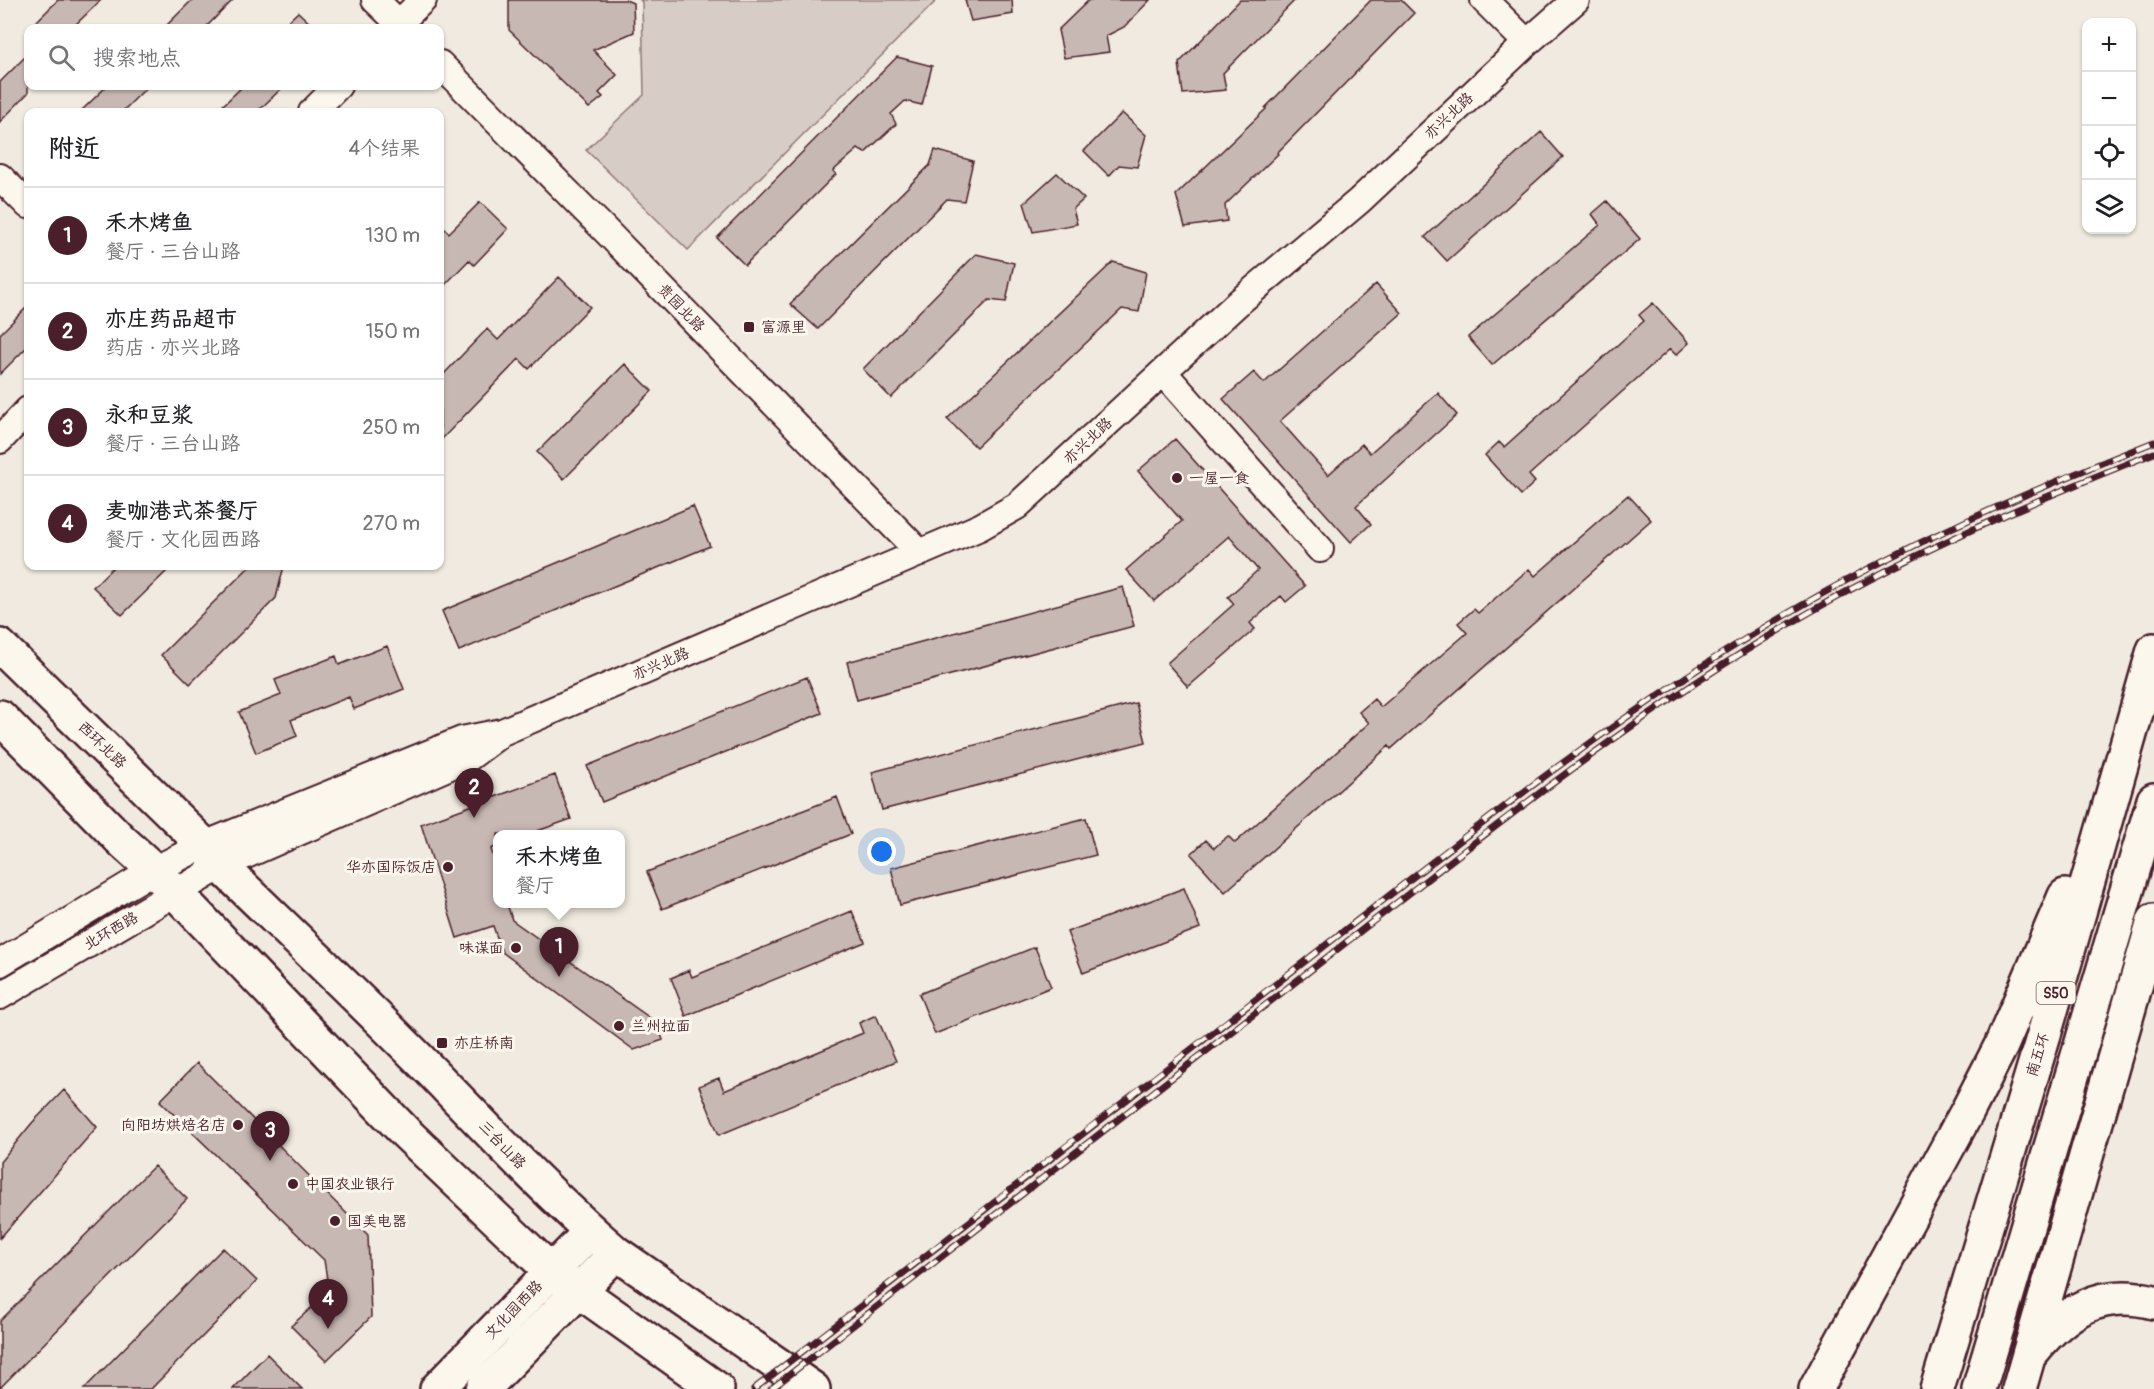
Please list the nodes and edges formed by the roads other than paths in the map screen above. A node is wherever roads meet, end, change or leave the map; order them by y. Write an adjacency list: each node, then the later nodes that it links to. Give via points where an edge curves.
1 (375, 0): 5 (street)
2 (423, 0): 6 (street)
3 (1484, 0): 7 (street)
4 (1576, 0): 7 (street, 亦兴北路)
5 (396, 24)
6 (402, 24)
7 (1527, 43): 13 (street, 亦兴北路, via 1359,201)
8 (444, 68): 17 (street, 贵园北路)
9 (334, 90): 10 (street)
10 (316, 108)
11 (0, 177): 12 (street)
12 (24, 201)
13 (1163, 372): 16 (street); 17 (street, 亦兴北路, via 1017,506)
14 (24, 414): 15 (street)
15 (0, 441)
16 (1320, 549)
17 (920, 553): 23 (street, 亦兴北路, via 502,732 468,758)
18 (0, 646): 23 (main road, 西环北路)
19 (2154, 650): 21 (main road, 南五环 / S50)
20 (0, 717): 24 (main road)
21 (2123, 755): 34 (main road, 南五环 / S50); 40 (main road, via 2001,1046)
22 (2154, 800): 35 (main road, S50)
23 (213, 855): 24 (street, 北环西路); 28 (main road, 三台山路, via 528,1173)
24 (165, 882): 26 (street, 北环西路); 27 (street, 北环西路); 30 (main road, via 405,1132)
25 (2154, 921): 33 (main road)
26 (0, 963)
27 (0, 996)
28 (591, 1231): 29 (main road, 三台山路); 30 (main road, 文化园西路)
29 (616, 1252): 31 (main road); 39 (main road, 三台山路)
30 (551, 1271): 31 (main road); 36 (main road, 文化园西路)
31 (579, 1292): 37 (main road); 38 (main road)
32 (2154, 1302): 33 (main road, via 2114,1298 2092,1302 2049,1330)
33 (2029, 1356): 41 (main road)
34 (1940, 1380)
35 (1980, 1386)
36 (437, 1389)
37 (483, 1389)
38 (717, 1389)
39 (813, 1389)
40 (1816, 1389)
41 (2019, 1389)

